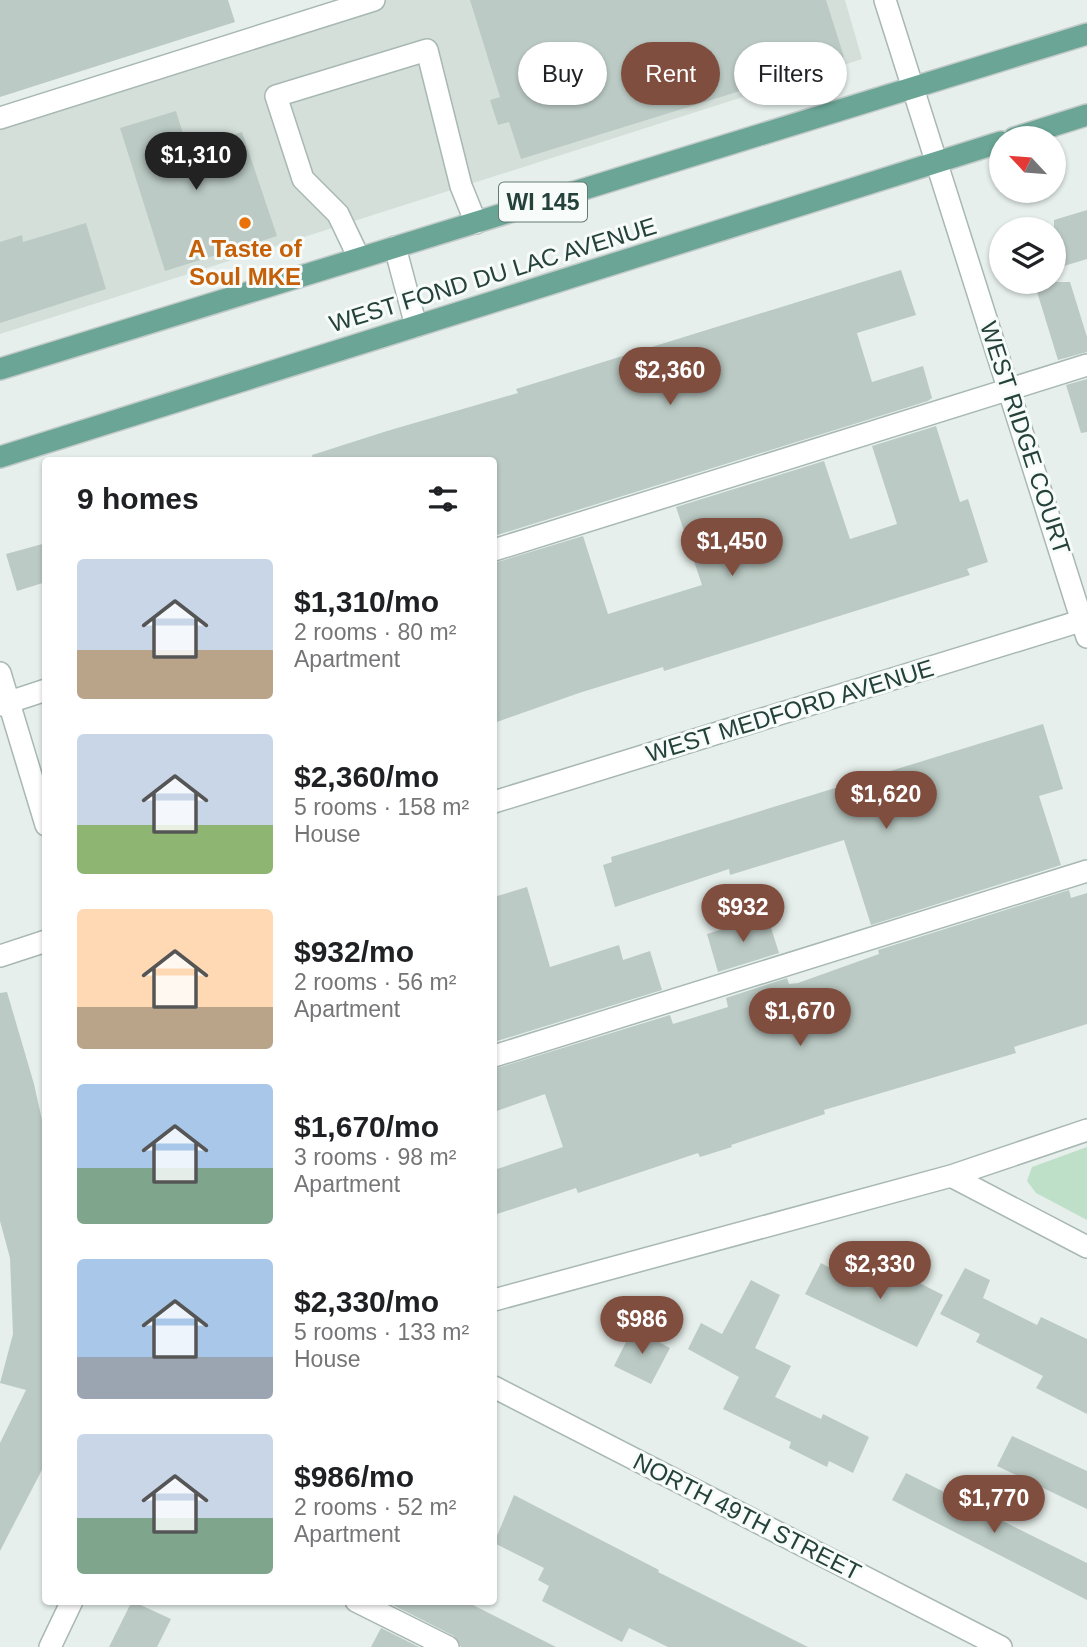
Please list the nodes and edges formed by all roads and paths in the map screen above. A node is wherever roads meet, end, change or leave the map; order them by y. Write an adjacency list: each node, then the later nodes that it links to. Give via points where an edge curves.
1 (374, 0): 6 (street)
2 (885, 0): 4 (street, WEST RIDGE COURT)
3 (1087, 34): 4 (main road, WI 145)
4 (911, 88): 9 (street, WEST RIDGE COURT); 10 (main road, WI 145)
5 (1087, 115): 7 (main road)
6 (0, 118)
7 (1052, 126)
8 (989, 146): 9 (main road, WEST FOND DU LAC AVENUE)
9 (937, 162): 13 (main road, WEST FOND DU LAC AVENUE); 16 (street, WEST RIDGE COURT)
10 (475, 223): 11 (main road, WI 145); 12 (street, via 461,186 427,50 276,96 303,179 338,214)
11 (395, 247): 12 (main road, WI 145); 13 (street)
12 (359, 258): 15 (main road, WI 145)
13 (416, 326): 17 (main road, WEST FOND DU LAC AVENUE)
14 (1087, 365): 16 (street)
15 (0, 369)
16 (1009, 389): 18 (street); 19 (street, WEST RIDGE COURT)
17 (0, 457)
18 (497, 549)
19 (1085, 625): 23 (street, WEST MEDFORD AVENUE)
20 (0, 673): 22 (street)
21 (42, 691): 22 (street)
22 (4, 703): 24 (street)
23 (497, 802)
24 (42, 813)
25 (1087, 871): 28 (street)
26 (42, 942): 27 (street)
27 (0, 956)
28 (497, 1055)
29 (1087, 1130): 30 (street)
30 (951, 1176): 31 (street); 32 (street)
31 (1087, 1247)
32 (497, 1299)
33 (497, 1389): 38 (street, NORTH 49TH STREET)
34 (70, 1605): 36 (street)
35 (364, 1605): 37 (street)
36 (50, 1647)
37 (448, 1647)
38 (1001, 1647)

